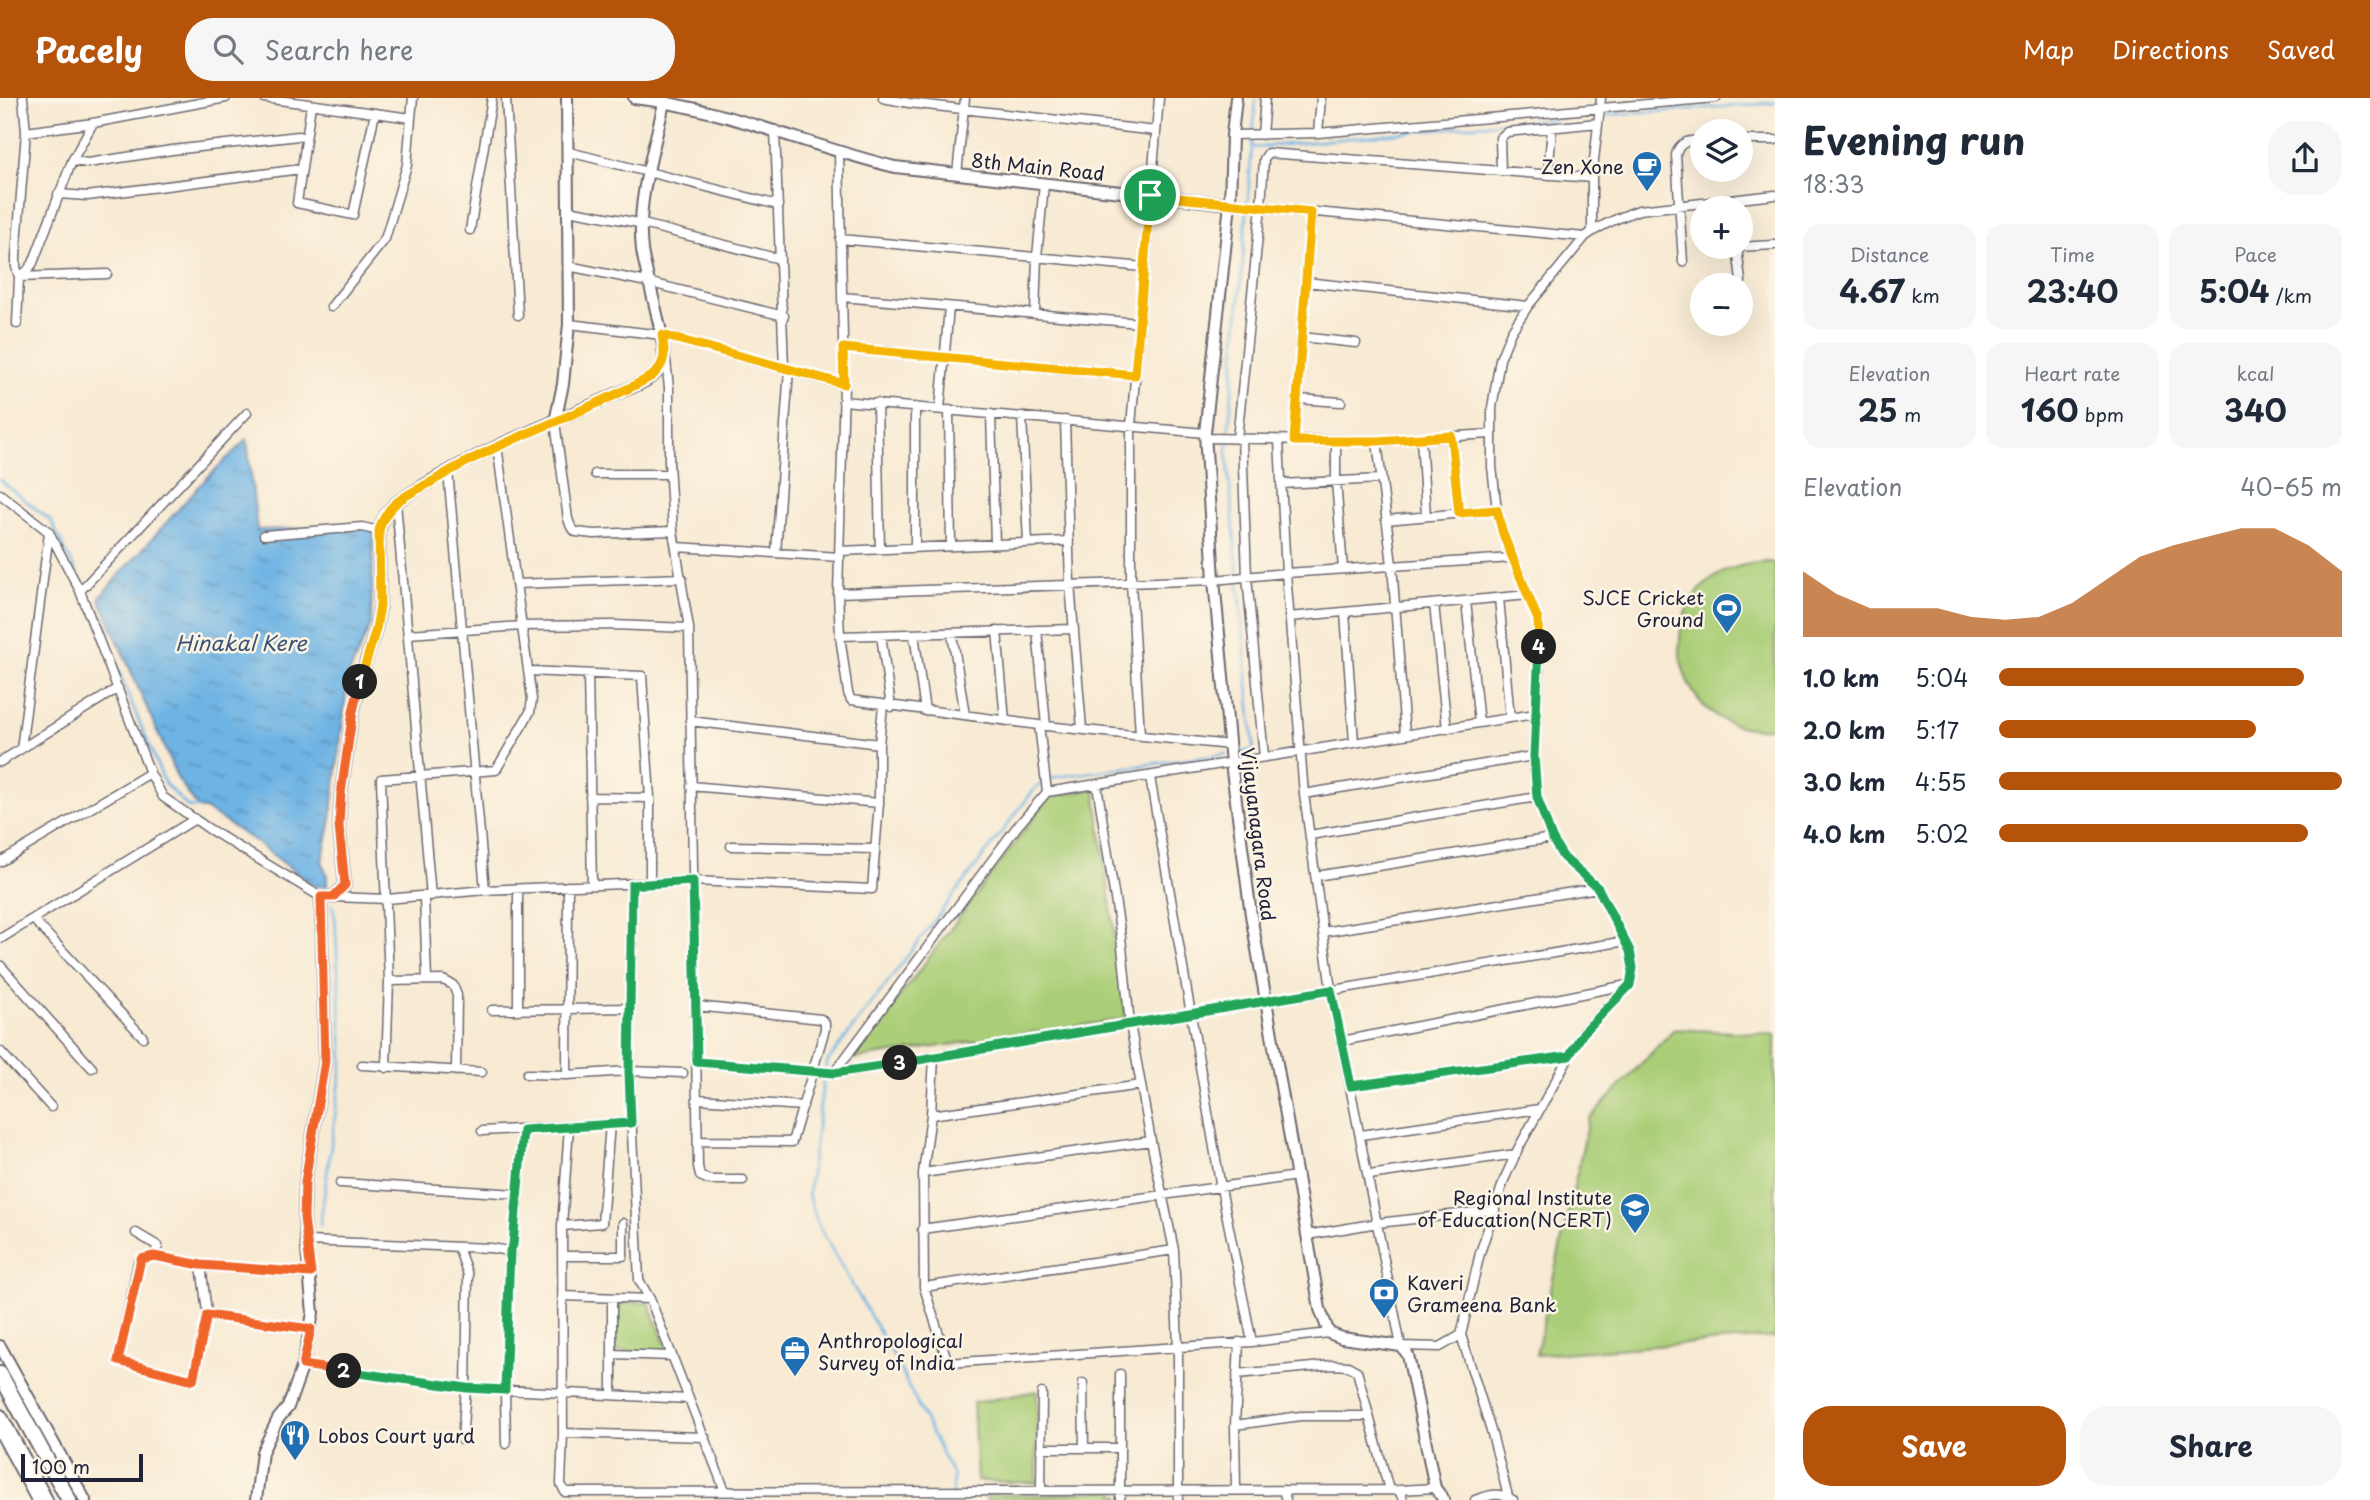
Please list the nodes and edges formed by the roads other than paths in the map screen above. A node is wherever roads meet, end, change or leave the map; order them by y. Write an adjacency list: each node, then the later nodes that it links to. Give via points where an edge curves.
1 (23, 98): 29 (street)
2 (226, 98): 17 (street)
3 (264, 98): 19 (street)
4 (412, 98): 23 (street)
5 (492, 98): 59 (street)
6 (506, 98): 78 (street)
7 (567, 98): 37 (street)
8 (634, 98): 18 (street, 8th Main Road)
9 (883, 98): 21 (street)
10 (965, 98): 21 (street)
11 (1159, 98): 28 (street)
12 (1236, 98): 31 (street, Vijayanagara Road)
13 (1265, 98): 32 (street)
14 (1321, 98): 30 (street)
15 (1601, 98): 20 (street)
16 (1716, 98): 20 (street)
17 (203, 100): 25 (street)
18 (665, 100): 27 (street, 8th Main Road); 42 (street)
19 (311, 104): 22 (street); 33 (street)
20 (1600, 108): 24 (street); 30 (street)
21 (964, 110): 28 (street); 43 (street)
22 (375, 113): 23 (street); 40 (street, via 353,215 297,204)
23 (411, 118): 75 (street, via 407,165 385,239)
24 (1598, 122): 26 (street); 45 (street)
25 (93, 123): 29 (street); 39 (street)
26 (1552, 128): 41 (street, via 1502,135); 44 (street)
27 (775, 131): 38 (street, 8th Main Road); 52 (street)
28 (1156, 131): 48 (street)
29 (26, 132): 70 (street, via 16,256)
30 (1318, 133): 32 (street)
31 (1232, 135): 32 (street); 51 (street, Vijayanagara Road)
32 (1262, 135)
33 (306, 138): 39 (street, via 88,163); 40 (street)
34 (1753, 140): 35 (street)
35 (1775, 140)
36 (1690, 142): 53 (street, via 1683,143 1676,155)
37 (569, 152): 42 (street); 56 (street)
38 (839, 152): 43 (street, 8th Main Road, via 895,167); 61 (street)
39 (72, 161): 47 (street)
40 (301, 169): 47 (street, via 87,195)
41 (1501, 171): 44 (street); 55 (street, via 1268,153)
42 (648, 173): 52 (street); 58 (street)
43 (957, 174): 46 (street, 8th Main Road)
44 (1548, 175): 45 (street)
45 (1592, 178): 60 (street)
46 (1044, 184): 48 (street, 8th Main Road); 64 (street)
47 (58, 194): 70 (street, via 33,263)
48 (1150, 195): 51 (street, 8th Main Road); 68 (street)
49 (1775, 195): 50 (street)
50 (1753, 200)
51 (1230, 204): 55 (street, 8th Main Road); 105 (street, Vijayanagara Road)
52 (778, 205): 65 (street)
53 (1680, 205): 54 (street); 60 (street, via 1622,216); 66 (street)
54 (1690, 205)
55 (1261, 207): 57 (street, 8th Main Road); 108 (street)
56 (568, 210): 58 (street); 67 (street)
57 (1311, 212): 60 (street, 8th Main Road); 72 (street)
58 (639, 223): 65 (street); 71 (street)
59 (470, 230)
60 (1588, 234): 74 (street)
61 (840, 239): 64 (street); 73 (street)
62 (1775, 245): 63 (street)
63 (1753, 246)
64 (1037, 257): 68 (street); 77 (street)
65 (780, 259): 79 (street)
66 (1683, 262)
67 (568, 266): 71 (street); 82 (street)
68 (1144, 267): 80 (street)
69 (107, 274): 70 (street)
70 (19, 277): 81 (street)
71 (647, 282): 79 (street); 83 (street)
72 (1306, 282): 74 (street); 84 (street)
73 (842, 297): 76 (street); 86 (street)
74 (1528, 306): 104 (street, via 1500,359)
75 (331, 307)
76 (949, 307): 77 (street); 88 (street)
77 (1035, 314): 80 (street)
78 (518, 315)
79 (784, 316): 89 (street)
80 (1139, 323): 90 (street)
81 (17, 324)
82 (569, 324): 83 (street); 102 (street)
83 (662, 335): 87 (street); 89 (street)
84 (1301, 337): 85 (street); 92 (street)
85 (1356, 343)
86 (843, 348): 88 (street); 91 (street)
87 (665, 354): 102 (street, via 652,376); 116 (street)
88 (944, 359): 90 (street); 97 (street)
89 (787, 368): 91 (street); 137 (street)
90 (1135, 375): 103 (street)
91 (844, 384): 93 (street)
92 (1297, 399): 94 (street); 110 (street)
93 (843, 401): 95 (street); 138 (street)
94 (1341, 402)
95 (877, 403): 96 (street); 136 (street)
96 (915, 407): 97 (street); 135 (street)
97 (944, 409): 99 (street); 133 (street)
98 (247, 413): 149 (street)
99 (991, 414): 100 (street); 132 (street)
100 (1022, 416): 101 (street); 131 (street)
101 (1065, 420): 103 (street); 130 (street)
102 (555, 422): 113 (street); 127 (street, via 568,519 576,532)
103 (1130, 426): 105 (street); 146 (street)
104 (1491, 434): 106 (street); 122 (street)
105 (1205, 435): 108 (street); 145 (street, Vijayanagara Road)
106 (1451, 436): 107 (street); 123 (street)
107 (1420, 438): 112 (street); 124 (street)
108 (1239, 439): 109 (street); 143 (street)
109 (1279, 441): 110 (street); 119 (street)
110 (1294, 441): 111 (street)
111 (1336, 441): 112 (street); 118 (street)
112 (1377, 441): 117 (street)
113 (497, 446): 114 (street); 147 (street)
114 (448, 471): 121 (street); 162 (street)
115 (595, 474): 116 (street)
116 (669, 474): 127 (street)
117 (1381, 479): 118 (street); 125 (street)
118 (1336, 481): 119 (street); 141 (street)
119 (1281, 484): 142 (street)
120 (0, 494): 128 (street)
121 (396, 503): 126 (street); 165 (street)
122 (1497, 510): 123 (street); 139 (street)
123 (1459, 513): 124 (street)
124 (1426, 516): 125 (street)
125 (1386, 520): 140 (street)
126 (379, 530): 129 (street, via 362,527); 223 (street, via 380,606 353,711 341,793 345,885)
127 (673, 531): 134 (street)
128 (49, 532): 149 (street); 188 (street)
129 (264, 535)
130 (1069, 541): 131 (street); 148 (street)
131 (1027, 543): 132 (street)
132 (995, 544): 133 (street)
133 (951, 546): 135 (street)
134 (676, 547): 137 (street); 144 (street)
135 (915, 547): 136 (street)
136 (880, 549): 138 (street)
137 (776, 553): 138 (street)
138 (840, 554): 150 (street)
139 (1512, 558): 140 (street); 151 (street)
140 (1392, 565): 141 (street); 155 (street)
141 (1343, 569): 142 (street)
142 (1286, 573): 143 (street); 157 (street)
143 (1247, 577): 145 (street); 191 (street)
144 (682, 578): 147 (street); 159 (street)
145 (1214, 580): 146 (street); 187 (street, Vijayanagara Road)
146 (1130, 582): 148 (street); 183 (street)
147 (516, 584): 158 (street)
148 (1070, 584): 150 (street); 160 (street)
149 (80, 591): 171 (street)
150 (838, 593): 168 (street)
151 (1528, 595): 152 (street); 174 (street, via 1538,620)
152 (1499, 598): 153 (street); 176 (street)
153 (1466, 601): 154 (street); 179 (street)
154 (1434, 604): 155 (street); 182 (street)
155 (1394, 607): 156 (street); 184 (street)
156 (1345, 612): 157 (street); 185 (street)
157 (1289, 617): 189 (street)
158 (522, 626): 159 (street); 162 (street); 169 (street)
159 (689, 628): 178 (street)
160 (1074, 629): 161 (street); 181 (street)
161 (1037, 630): 163 (street); 180 (street)
162 (462, 631): 165 (street); 195 (street)
163 (997, 631): 164 (street); 177 (street)
164 (953, 633): 166 (street); 175 (street)
165 (408, 634): 196 (street)
166 (914, 634): 167 (street); 173 (street)
167 (881, 635): 168 (street); 172 (street)
168 (840, 636): 172 (street, via 851,700)
169 (528, 671): 170 (street); 195 (street, via 530,712 496,770)
170 (588, 674): 202 (street); 204 (street, via 642,676)
171 (118, 688): 188 (street); 194 (street)
172 (887, 706): 173 (street); 186 (street)
173 (925, 711): 175 (street)
174 (1535, 714): 176 (street); 190 (street)
175 (965, 715): 177 (street)
176 (1510, 718): 179 (street)
177 (1005, 720): 180 (street)
178 (690, 721): 186 (street); 199 (street)
179 (1479, 723): 182 (street)
180 (1043, 725): 181 (street); 200 (street)
181 (1082, 729): 183 (street)
182 (1447, 729): 184 (street)
183 (1140, 735): 187 (street)
184 (1405, 735): 185 (street)
185 (1354, 743): 189 (street)
186 (879, 744): 205 (street)
187 (1230, 745): 193 (street, Vijayanagara Road)
188 (21, 749): 192 (street)
189 (1301, 752): 191 (street); 201 (street)
190 (1534, 756): 201 (street); 203 (street)
191 (1264, 757): 193 (street)
192 (0, 762)
193 (1231, 763): 197 (street); 234 (street, Vijayanagara Road)
194 (150, 773): 206 (street, via 163,797); 211 (street)
195 (474, 773): 196 (street); 220 (street)
196 (420, 776): 221 (street); 224 (street, via 381,779)
197 (1150, 777): 198 (street); 240 (street)
198 (1097, 785): 200 (street); 241 (street)
199 (691, 786): 205 (street); 213 (street)
200 (1047, 792): 255 (street)
201 (1304, 794): 207 (street)
202 (590, 797): 204 (street); 215 (street)
203 (1537, 797): 207 (street); 208 (street)
204 (650, 798): 214 (street)
205 (879, 803): 210 (street)
206 (195, 819): 222 (street); 225 (street)
207 (1310, 835): 212 (street)
208 (1552, 838): 212 (street); 219 (street, via 1563,857)
209 (731, 846): 210 (street)
210 (875, 849): 213 (street, via 873,889)
211 (0, 862)
212 (1316, 876): 226 (street)
213 (693, 881): 214 (street); 235 (street)
214 (650, 884): 216 (street)
215 (592, 885): 216 (street); 217 (street)
216 (632, 885): 236 (street)
217 (568, 886): 218 (street); 239 (street)
218 (518, 888): 220 (street); 238 (street)
219 (1598, 888): 226 (street); 228 (street)
220 (485, 890): 221 (street)
221 (427, 896): 224 (street); 230 (street)
222 (321, 897): 223 (street); 290 (street, via 325,1061 305,1182)
223 (333, 897): 224 (street)
224 (387, 899): 231 (street)
225 (33, 919): 227 (street); 242 (street)
226 (1323, 932): 233 (street)
227 (0, 939)
228 (1626, 941): 232 (street, via 1633,968); 233 (street)
229 (0, 965): 249 (street)
230 (427, 980): 231 (street); 251 (street, via 453,985 457,995)
231 (389, 981): 250 (street)
232 (1630, 985): 243 (street); 245 (street, via 1583,1033)
233 (1331, 990): 234 (street); 243 (street)
234 (1266, 1001): 240 (street); 277 (street, Vijayanagara Road)
235 (696, 1006): 247 (street); 254 (street, via 821,1019 825,1029)
236 (630, 1008): 239 (street); 252 (street)
237 (492, 1010): 238 (street)
238 (519, 1010): 239 (street)
239 (566, 1010): 258 (street)
240 (1190, 1015): 241 (street); 280 (street)
241 (1130, 1024): 246 (street); 259 (street)
242 (144, 1037)
243 (1342, 1041): 260 (street)
244 (0, 1051): 263 (street)
245 (1569, 1056): 260 (street); 264 (street)
246 (934, 1058): 255 (street); 265 (street)
247 (697, 1062): 254 (street); 261 (street)
248 (362, 1065): 250 (street)
249 (92, 1068)
250 (386, 1068): 251 (street)
251 (456, 1071): 253 (street)
252 (629, 1071): 256 (street); 258 (street); 266 (street)
253 (482, 1072)
254 (816, 1072): 255 (street); 262 (street)
255 (831, 1072)
256 (683, 1073)
257 (527, 1074): 258 (street)
258 (567, 1075)
259 (1142, 1085): 265 (street); 273 (street)
260 (1351, 1086): 271 (street)
261 (698, 1099): 262 (street); 272 (street)
262 (803, 1106): 272 (street, via 792,1142)
263 (51, 1107)
264 (1539, 1109): 271 (street); 274 (street)
265 (931, 1115): 275 (street)
266 (631, 1123): 267 (street); 301 (street, via 639,1280)
267 (610, 1124): 268 (street); 286 (street, via 602,1223)
268 (569, 1127): 270 (street); 286 (street)
269 (482, 1130): 270 (street)
270 (523, 1130): 281 (street)
271 (1361, 1135): 276 (street)
272 (699, 1141): 278 (street, via 700,1176)
273 (1151, 1141): 275 (street); 282 (street)
274 (1516, 1154): 276 (street); 283 (street)
275 (923, 1173): 287 (street)
276 (1369, 1175): 285 (street)
277 (1297, 1176): 280 (street); 289 (street, Vijayanagara Road)
278 (743, 1180)
279 (340, 1183): 281 (street)
280 (1221, 1188): 282 (street); 307 (street)
281 (517, 1194): 293 (street)
282 (1163, 1194): 287 (street); 292 (street)
283 (1495, 1210): 285 (street); 305 (street)
284 (623, 1223): 294 (street, via 623,1256)
285 (1378, 1223): 289 (street); 310 (street)
286 (562, 1226): 294 (street)
287 (922, 1229): 298 (street)
288 (135, 1233): 295 (street, via 158,1246)
289 (1307, 1235): 304 (street, Vijayanagara Road, via 1320,1309)
290 (306, 1241): 291 (street); 297 (street)
291 (458, 1247): 293 (street); 318 (street, via 468,1275)
292 (1174, 1250): 298 (street); 309 (street)
293 (510, 1251): 319 (street)
294 (562, 1255): 299 (street)
295 (154, 1256): 296 (street); 302 (street, via 138,1262 118,1361 193,1380)
296 (201, 1265): 297 (street); 302 (street)
297 (311, 1273): 303 (street)
298 (924, 1287): 309 (street, via 948,1363)
299 (563, 1296): 300 (street); 320 (street)
300 (612, 1298): 301 (street); 311 (street)
301 (650, 1299): 312 (street)
302 (207, 1315): 303 (street)
303 (311, 1329): 313 (street)
304 (1329, 1333): 307 (street); 310 (street)
305 (1461, 1335): 310 (street, via 1440,1347); 345 (street)
306 (1239, 1342): 307 (street); 309 (street); 316 (street)
307 (1252, 1342)
308 (0, 1346): 349 (street)
309 (1178, 1346): 344 (street)
310 (1401, 1346): 335 (street, via 1411,1367)
311 (612, 1354): 312 (street); 322 (street)
312 (672, 1356): 323 (street)
313 (303, 1365): 318 (street); 350 (street, via 288,1407 262,1452)
314 (0, 1374): 348 (highway)
315 (1120, 1374): 334 (street)
316 (1237, 1374): 324 (street, via 1348,1366 1357,1371); 326 (street)
317 (1083, 1383): 333 (street)
318 (467, 1388): 319 (street); 330 (street)
319 (505, 1390): 320 (street); 331 (street)
320 (561, 1393): 322 (street); 328 (street)
321 (1042, 1393): 332 (street)
322 (612, 1395): 323 (street)
323 (689, 1399): 329 (street)
324 (1369, 1416): 326 (street, via 1301,1416); 341 (street)
325 (0, 1417): 347 (highway)
326 (1235, 1425): 338 (street)
327 (0, 1432): 346 (street)
328 (563, 1433): 329 (street); 343 (street, via 561,1484 565,1492)
329 (705, 1437): 343 (street)
330 (462, 1440)
331 (506, 1444)
332 (1042, 1448): 333 (street); 336 (street)
333 (1084, 1448): 334 (street)
334 (1120, 1448): 337 (street)
335 (1435, 1488): 342 (street); 355 (street)
336 (1041, 1490): 337 (street); 343 (street)
337 (1120, 1490): 344 (street); 351 (street)
338 (1236, 1490): 339 (street); 344 (street)
339 (1283, 1490): 340 (street); 352 (street)
340 (1342, 1490): 341 (street); 353 (street)
341 (1388, 1490): 342 (street)
342 (1399, 1490): 354 (street)
343 (725, 1491)
344 (1178, 1495)
345 (1510, 1498): 356 (street, via 1493,1494)
346 (37, 1500)
347 (45, 1500)
348 (69, 1500)
349 (85, 1500)
350 (256, 1500)
351 (1120, 1500)
352 (1286, 1500)
353 (1346, 1500)
354 (1402, 1500)
355 (1444, 1500)
356 (1475, 1500)

